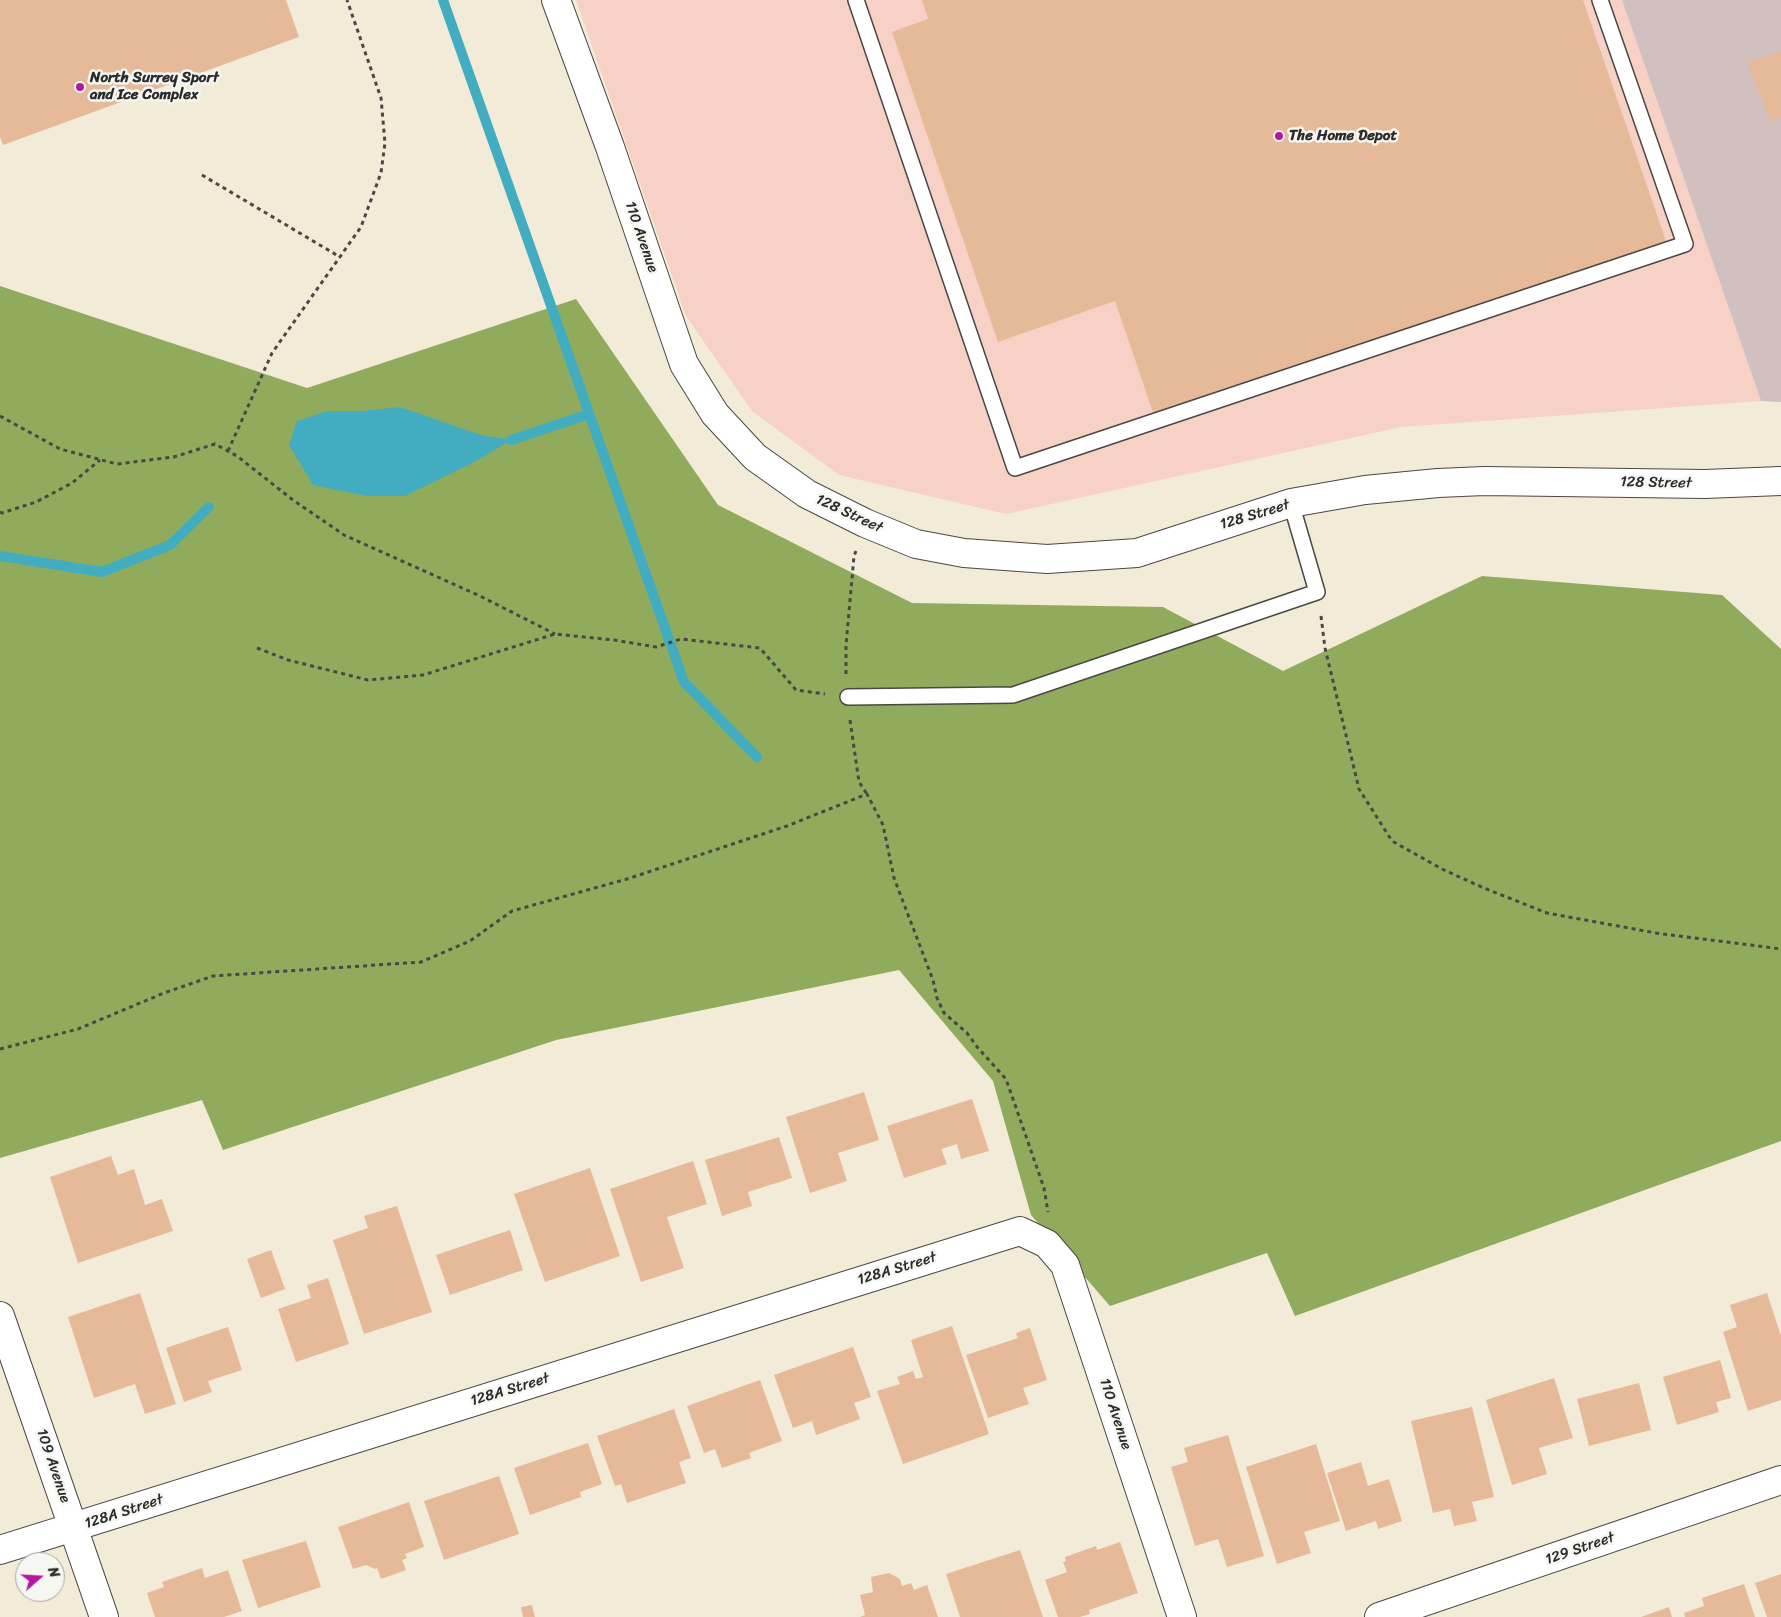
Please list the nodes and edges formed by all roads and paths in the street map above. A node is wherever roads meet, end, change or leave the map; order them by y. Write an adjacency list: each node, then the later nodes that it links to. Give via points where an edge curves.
1 (346, 0): 6 (path, via 381,98 385,143 381,173 361,227)
2 (556, 0): 9 (street, 110 Avenue, via 684,364 715,414)
3 (856, 0): 4 (lane, via 1015,468 1685,244)
4 (1600, 0)
5 (202, 174): 6 (path)
6 (340, 257): 8 (path, via 272,353)
7 (0, 416): 10 (path, via 60,449)
8 (228, 451): 10 (path, via 215,444 146,462 117,464); 16 (path, via 344,535 480,596)
9 (755, 457): 14 (street, 128 Street, via 807,494)
10 (100, 460): 13 (path, via 72,483 36,502)
11 (1781, 481): 12 (street, 128 Street, via 1705,484 1438,482)
12 (1291, 503): 14 (street, 128 Street, via 1137,553 1047,559 964,553 916,544); 15 (lane)
13 (0, 512)
14 (866, 523): 18 (path, via 854,556 846,645)
15 (1317, 592): 18 (lane, via 1013,695); 20 (path, via 1325,648 1359,789 1392,841 1450,873 1547,913 1656,933)
16 (555, 634): 17 (path, via 423,675 368,680 288,660); 18 (path, via 656,647 682,639 760,648 796,690)
17 (257, 648)
18 (848, 697): 19 (path, via 859,782)
19 (867, 794): 21 (path, via 787,826 627,879 512,911 470,941 421,962 213,976 78,1029); 23 (path, via 884,825 894,878 944,1013 967,1033 1006,1079 1044,1188)
20 (1781, 949)
21 (0, 1049)
22 (1020, 1230): 23 (street, 110 Avenue, via 1047,1244); 26 (street, 128A Street)
23 (1057, 1256): 29 (street, 110 Avenue, via 1065,1265)
24 (0, 1316): 26 (street, 109 Avenue)
25 (1781, 1480): 30 (street, 129 Street)
26 (74, 1528): 27 (street, 128A Street); 28 (street, 109 Avenue)
27 (0, 1550)
28 (104, 1617)
29 (1182, 1617)
30 (1379, 1617)

